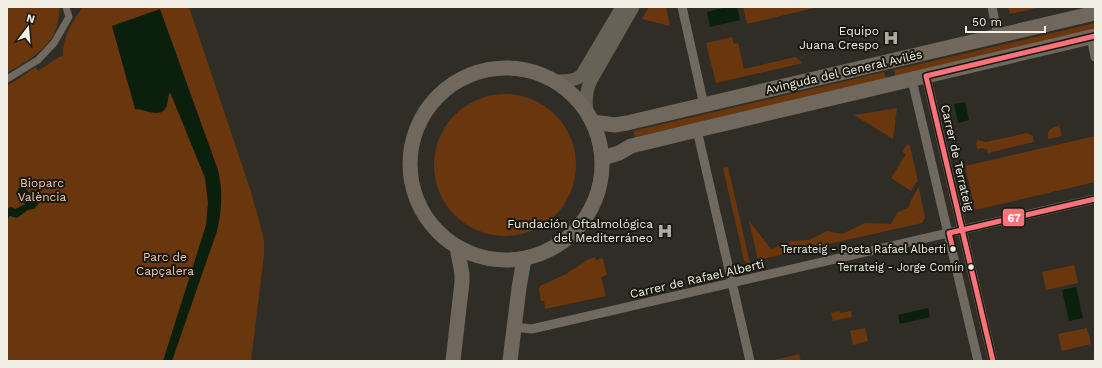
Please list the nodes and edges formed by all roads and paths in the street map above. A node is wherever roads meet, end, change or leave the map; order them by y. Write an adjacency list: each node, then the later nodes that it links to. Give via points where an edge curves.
1 (66, 7): 11 (street, via 68,17 54,44 38,60)
2 (622, 7): 12 (main road, via 581,76 574,80)
3 (633, 7): 14 (main road, via 590,82 586,97)
4 (682, 7): 13 (street)
5 (992, 7): 7 (street)
6 (1095, 13): 7 (main road, Avinguda del General Avilés)
7 (998, 36): 13 (main road, Avinguda del General Avilés)
8 (1093, 37): 9 (street); 10 (main road, Avinguda del General Avilés)
9 (1095, 57)
10 (919, 78): 15 (main road, Avinguda del General Avilés); 18 (street, Carrer de Terrateig); 19 (street, Carrer de Terrateig)
11 (7, 79)
12 (553, 80): 14 (main road, via 572,94); 20 (main road, via 519,69 490,69 476,73 456,82 438,96 420,119 409,161 413,190 418,204 434,229)
13 (704, 105): 14 (main road, Avinguda del General Avilés, via 615,125)
14 (590, 116): 16 (main road)
15 (697, 130): 16 (main road, Avinguda del General Avilés, via 631,146); 22 (street)
16 (603, 158): 21 (main road, via 598,192 590,212 582,223 573,234 556,246)
17 (1095, 198): 18 (street, Carrer de Rafael Alberti)
18 (962, 230): 19 (street, Carrer de Rafael Alberti); 28 (street, Carrer de Terrateig)
19 (949, 233): 22 (street, Carrer de Rafael Alberti); 27 (street, Carrer de Terrateig)
20 (457, 247): 21 (main road, via 493,260); 24 (main road, via 462,282)
21 (524, 259): 23 (main road)
22 (732, 283): 23 (street, Carrer de Rafael Alberti, via 532,329); 26 (street)
23 (514, 327): 25 (main road)
24 (453, 361)
25 (510, 361)
26 (750, 361)
27 (978, 361)
28 (993, 361)

